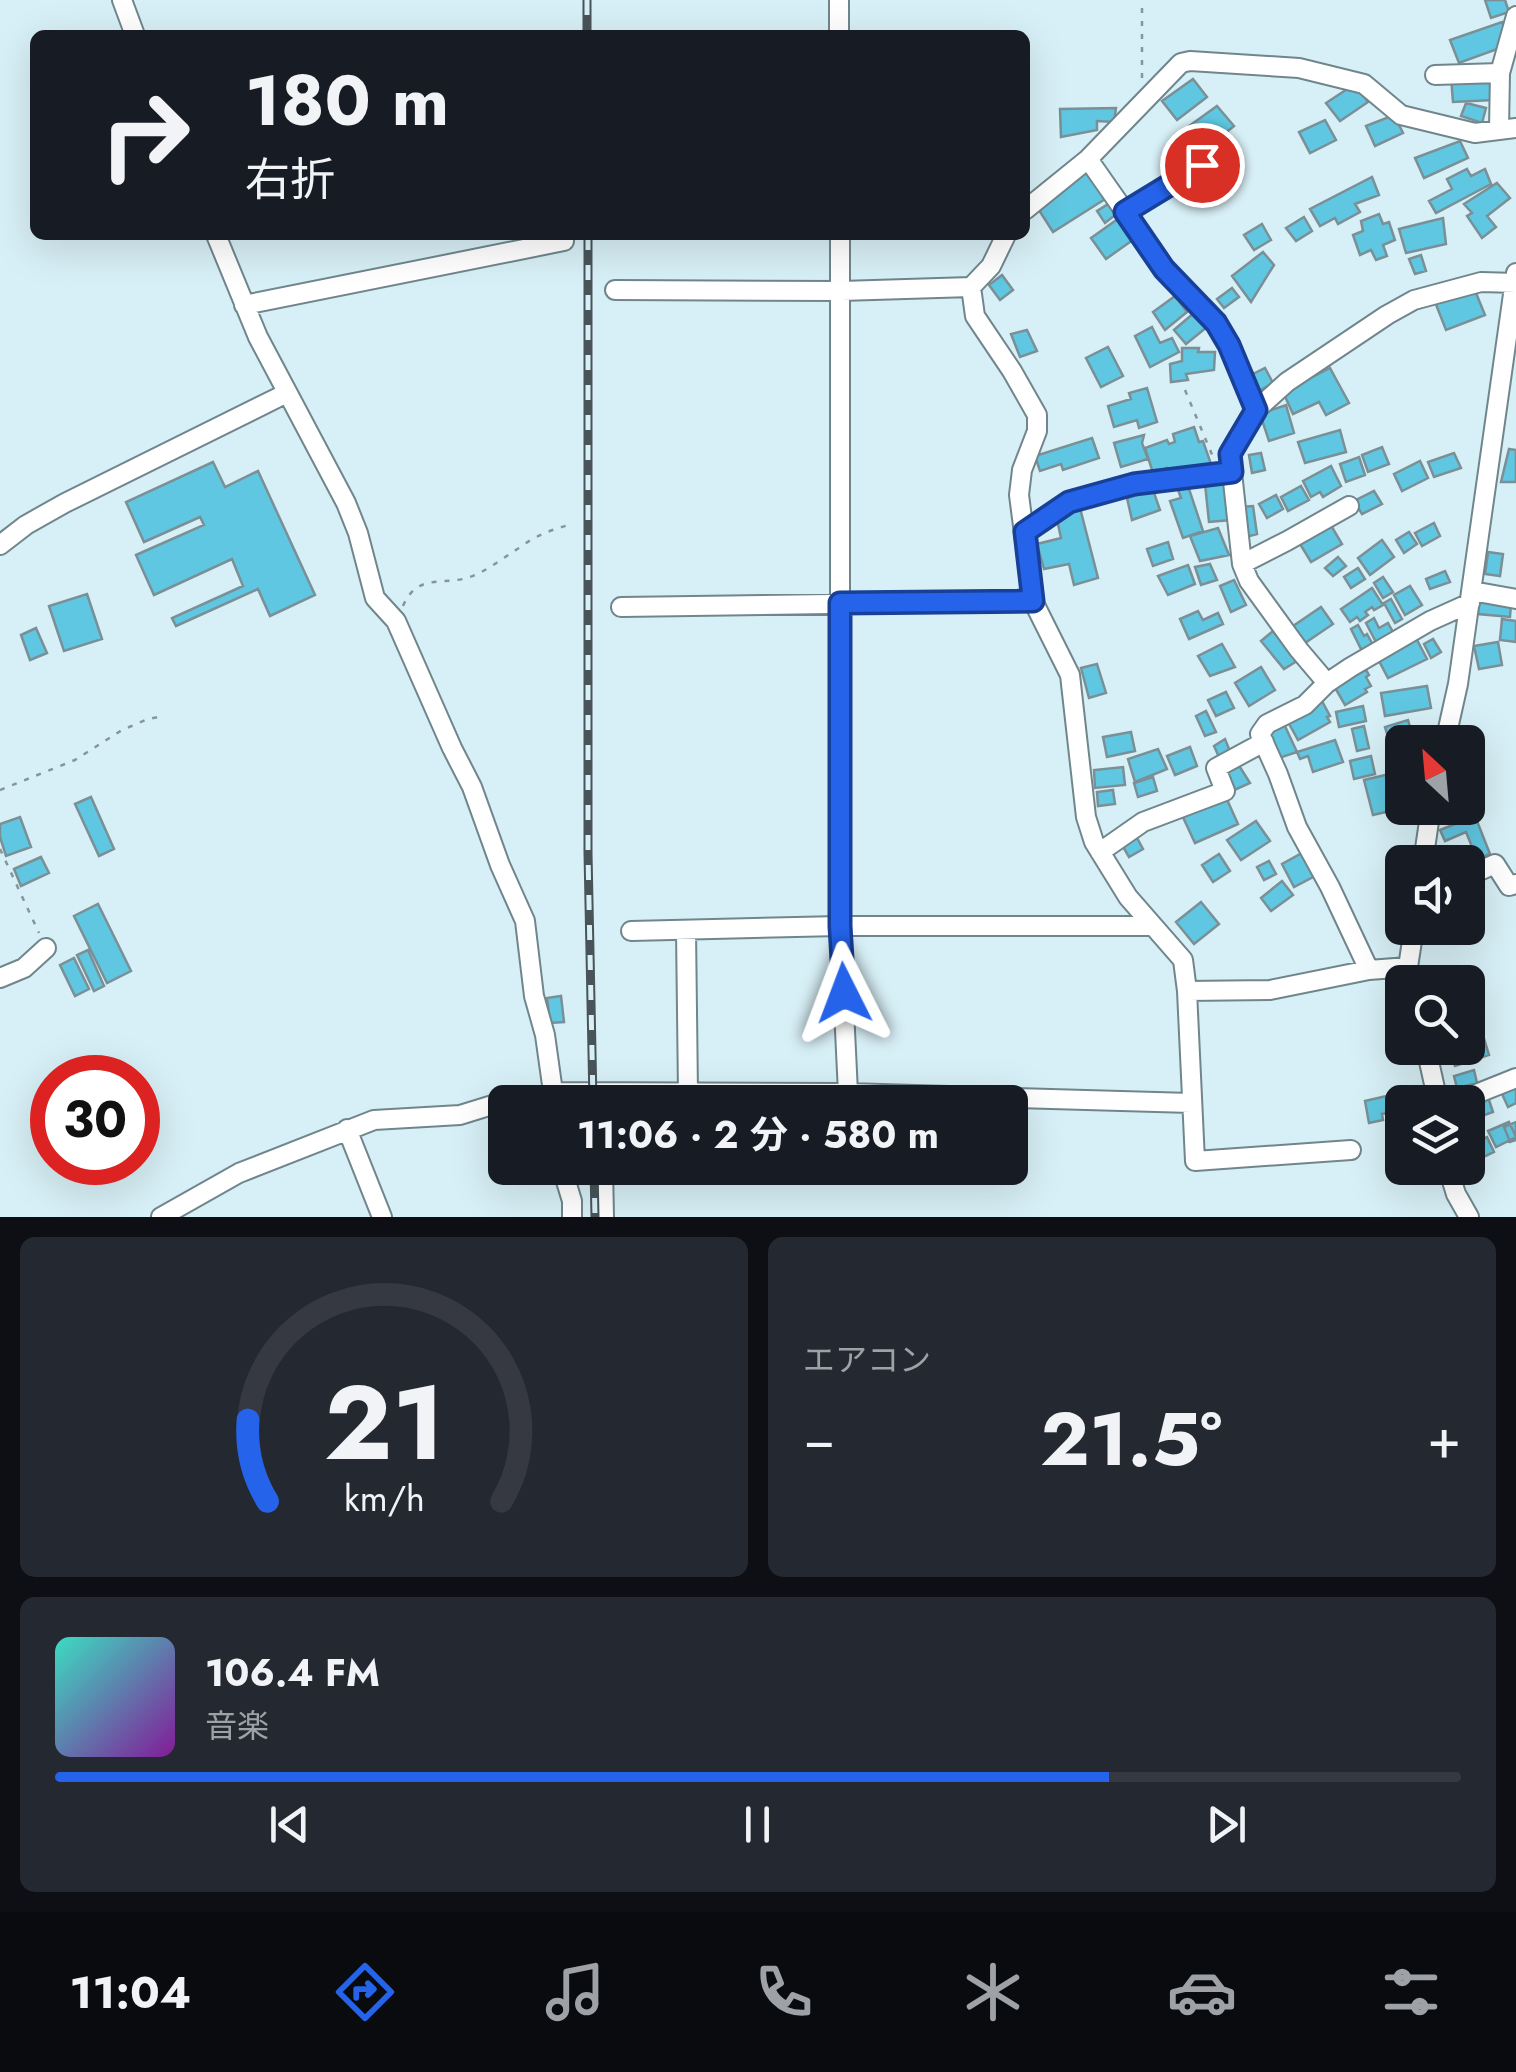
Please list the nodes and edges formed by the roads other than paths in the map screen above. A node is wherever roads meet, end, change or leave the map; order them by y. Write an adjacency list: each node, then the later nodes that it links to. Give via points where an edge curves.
1 (122, 0): 4 (street)
2 (839, 0): 5 (street)
3 (1516, 16): 6 (street)
4 (133, 30)
5 (839, 30)
6 (1500, 73): 7 (street); 8 (street)
7 (1435, 75)
8 (1508, 128): 9 (street, via 1475,133 1401,115 1364,84 1299,68 1190,61 1180,63)
9 (1088, 159): 11 (street); 12 (street)
10 (1202, 165): 12 (street)
11 (1030, 206)
12 (1125, 212): 23 (street, via 1164,269 1216,323)
13 (218, 240): 21 (street)
14 (840, 240): 20 (street)
15 (1004, 240): 18 (street)
16 (564, 241): 21 (street)
17 (1515, 279): 23 (street, via 1414,300 1287,382); 29 (street)
18 (971, 288): 20 (street); 26 (street, via 974,316 1037,415 1019,495)
19 (615, 290): 20 (street)
20 (840, 291): 32 (street)
21 (244, 305): 22 (street)
22 (287, 393): 27 (street, via 65,503); 50 (street, via 346,503 375,598 396,621 525,921 546,1035)
23 (1256, 410): 24 (street)
24 (1226, 472): 26 (street, via 1134,484 1069,502); 28 (street)
25 (1349, 506): 28 (street)
26 (1025, 532): 31 (street)
27 (0, 545)
28 (1242, 564): 34 (street)
29 (1471, 597): 30 (street); 34 (street); 35 (street)
30 (1516, 598)
31 (1033, 601): 32 (street); 37 (street, via 1070,674 1086,817)
32 (840, 603): 33 (street); 40 (street)
33 (620, 607)
34 (1327, 683): 36 (street, via 1306,705 1267,724 1260,734)
35 (1449, 725)
36 (1264, 742): 37 (street, via 1216,768 1225,791 1143,822); 45 (street, via 1296,827)
37 (1100, 852): 41 (street)
38 (1485, 868): 39 (street, via 1495,864 1509,886)
39 (1516, 884)
40 (840, 926): 41 (street); 42 (street); 52 (street)
41 (1153, 926): 48 (street, via 1183,960)
42 (686, 930): 43 (street); 51 (street)
43 (631, 931)
44 (46, 948): 47 (street)
45 (1370, 970): 46 (street); 48 (street, via 1270,990)
46 (1385, 972)
47 (0, 978)
48 (1187, 991): 55 (street)
49 (1516, 1078): 53 (street)
50 (545, 1085)
51 (688, 1085)
52 (848, 1085)
53 (1485, 1090)
54 (1028, 1098): 55 (street)
55 (1191, 1102): 58 (street, via 1195,1161)
56 (488, 1106): 57 (street)
57 (347, 1129): 62 (street, via 239,1172); 63 (street)
58 (1350, 1150)
59 (567, 1185): 64 (street)
60 (603, 1185): 65 (street)
61 (1453, 1185): 66 (street)
62 (160, 1217)
63 (382, 1217)
64 (572, 1217)
65 (604, 1217)
66 (1470, 1217)

